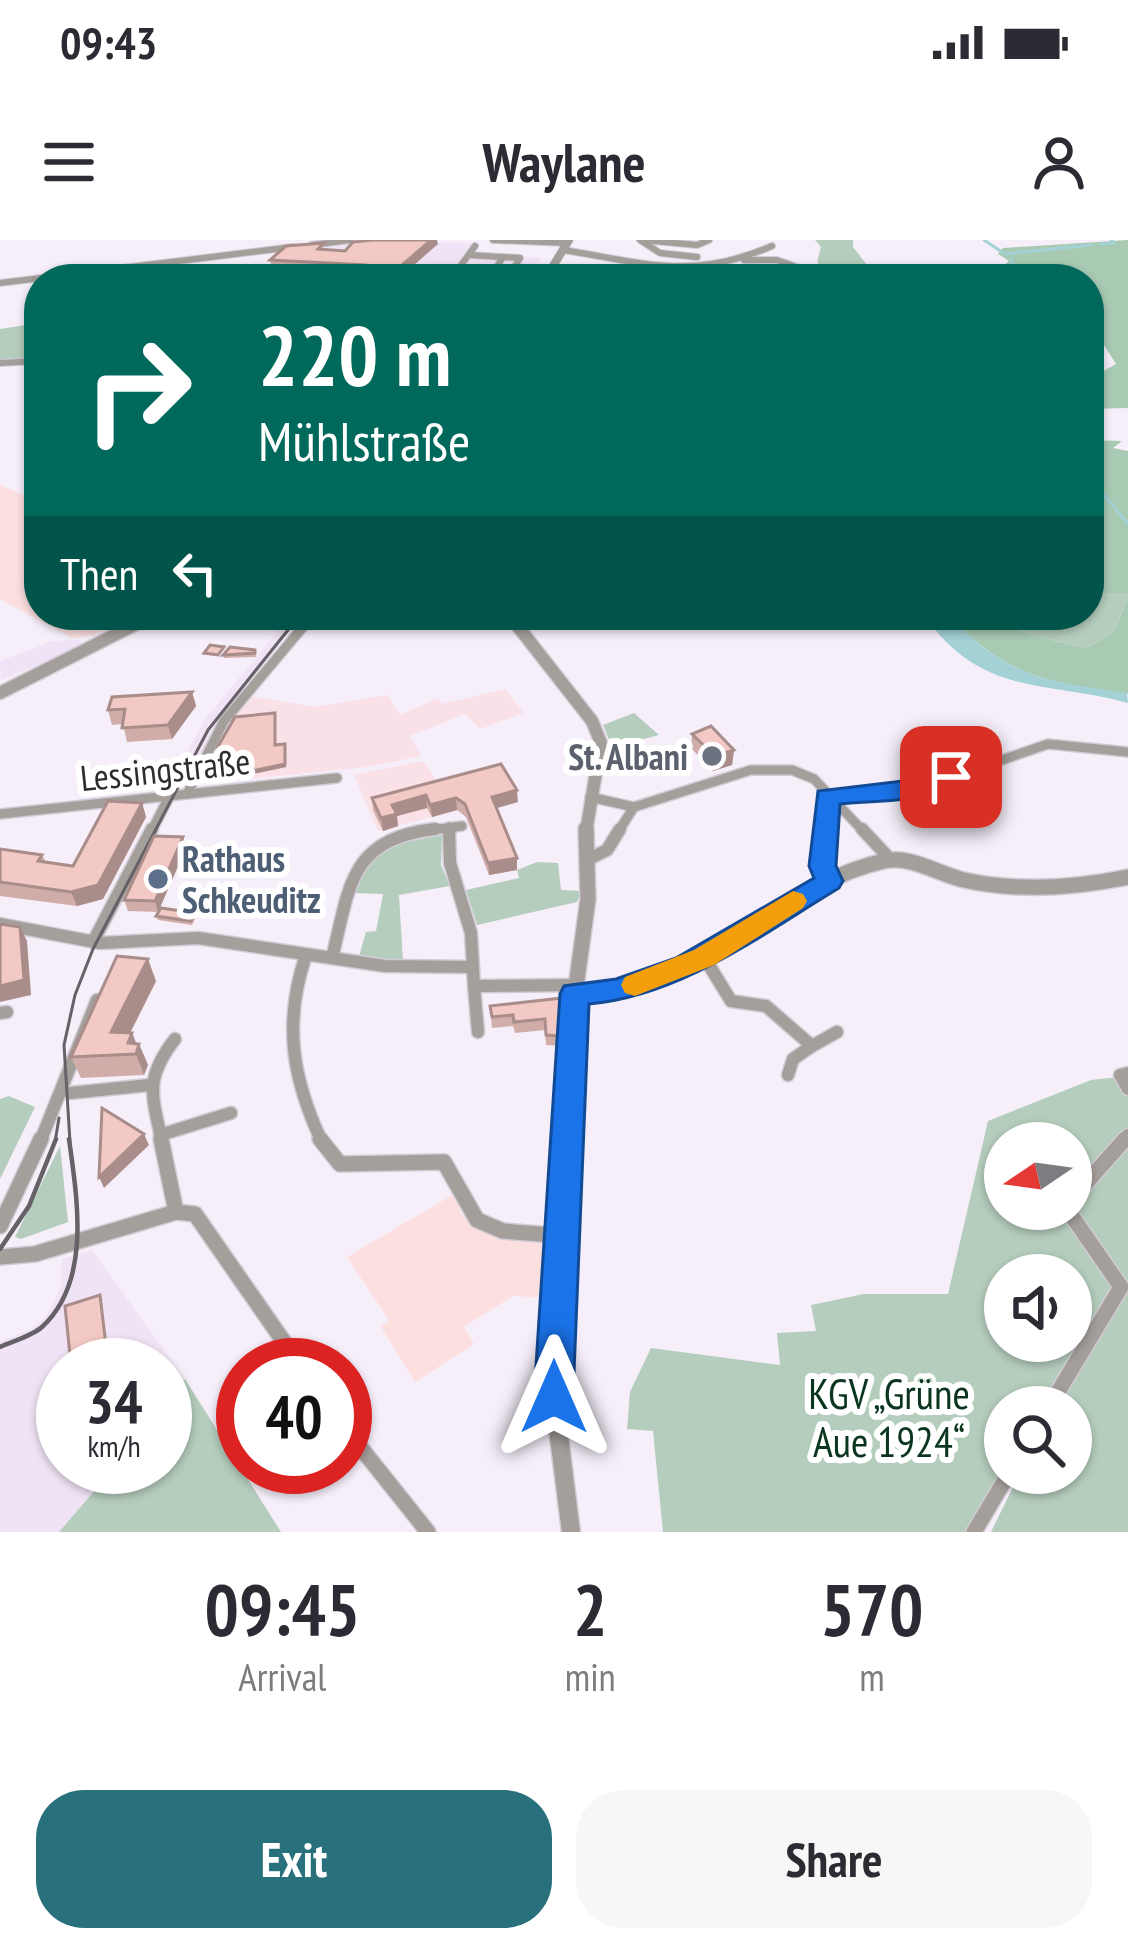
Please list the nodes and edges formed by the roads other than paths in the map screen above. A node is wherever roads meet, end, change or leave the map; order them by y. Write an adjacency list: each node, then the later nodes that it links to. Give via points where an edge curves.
1 (350, 240): 14 (street)
2 (493, 240): 6 (street)
3 (709, 240): 5 (street)
4 (643, 241): 5 (street); 11 (street, via 660,253)
5 (658, 242)
6 (566, 244): 12 (street)
7 (476, 246): 9 (street)
8 (772, 246): 13 (street)
9 (469, 255): 10 (street); 15 (street)
10 (503, 257): 16 (street); 17 (street, via 520,258)
11 (698, 257)
12 (628, 260): 18 (street); 19 (street)
13 (740, 260): 20 (street); 21 (street)
14 (159, 264)
15 (462, 264)
16 (499, 264)
17 (517, 264)
18 (628, 264)
19 (651, 264)
20 (713, 264)
21 (788, 264)
22 (124, 630): 25 (street)
23 (300, 630): 28 (street, via 214,737)
24 (520, 630): 30 (street, via 598,733)
25 (0, 693)
26 (1128, 752): 31 (street, via 1048,744 924,787)
27 (337, 778): 28 (street, Lessingstraße)
28 (187, 794): 29 (street, Lessingstraße)
29 (170, 796): 33 (street, Lessingstraße); 39 (street)
30 (590, 797): 32 (street); 34 (street)
31 (827, 797): 32 (street, via 814,779 774,767); 35 (street); 37 (street, via 822,866)
32 (634, 807): 34 (street, via 607,850)
33 (0, 814)
34 (589, 859): 47 (street)
35 (890, 859): 36 (street, via 1036,889); 37 (street)
36 (1128, 878)
37 (829, 881): 42 (street)
38 (0, 924): 39 (street)
39 (92, 942): 40 (street)
40 (129, 945): 41 (street, via 198,938); 44 (street)
41 (306, 955): 43 (street); 65 (street, via 288,1014 290,1050 328,1156 340,1164 444,1162 466,1211 485,1228)
42 (704, 957): 47 (street, via 617,991); 52 (street, via 730,1001 766,1006)
43 (332, 958): 45 (street); 45 (street, via 360,856 390,839 455,826 450,863)
44 (120, 961)
45 (472, 968): 46 (street)
46 (474, 986): 47 (street); 49 (street)
47 (575, 990): 65 (street)
48 (100, 994): 63 (street)
49 (478, 1032)
50 (837, 1032): 52 (street)
51 (175, 1039): 55 (street)
52 (812, 1046): 54 (street, via 793,1059)
53 (1128, 1073): 56 (street, via 1120,1075)
54 (788, 1075)
55 (150, 1085): 57 (street); 59 (street)
56 (1128, 1089)
57 (70, 1093)
58 (231, 1112): 59 (street)
59 (160, 1135): 62 (street)
60 (1128, 1136): 61 (street)
61 (1092, 1176)
62 (176, 1212): 66 (street, via 35,1255); 67 (street, via 202,1222)
63 (0, 1226)
64 (1082, 1230): 68 (street, via 1121,1286)
65 (564, 1236): 72 (street, via 554,1397)
66 (0, 1257)
67 (281, 1338)
68 (1061, 1386)
69 (372, 1462): 71 (street)
70 (997, 1494): 73 (street)
71 (428, 1532)
72 (571, 1532)
73 (974, 1532)

